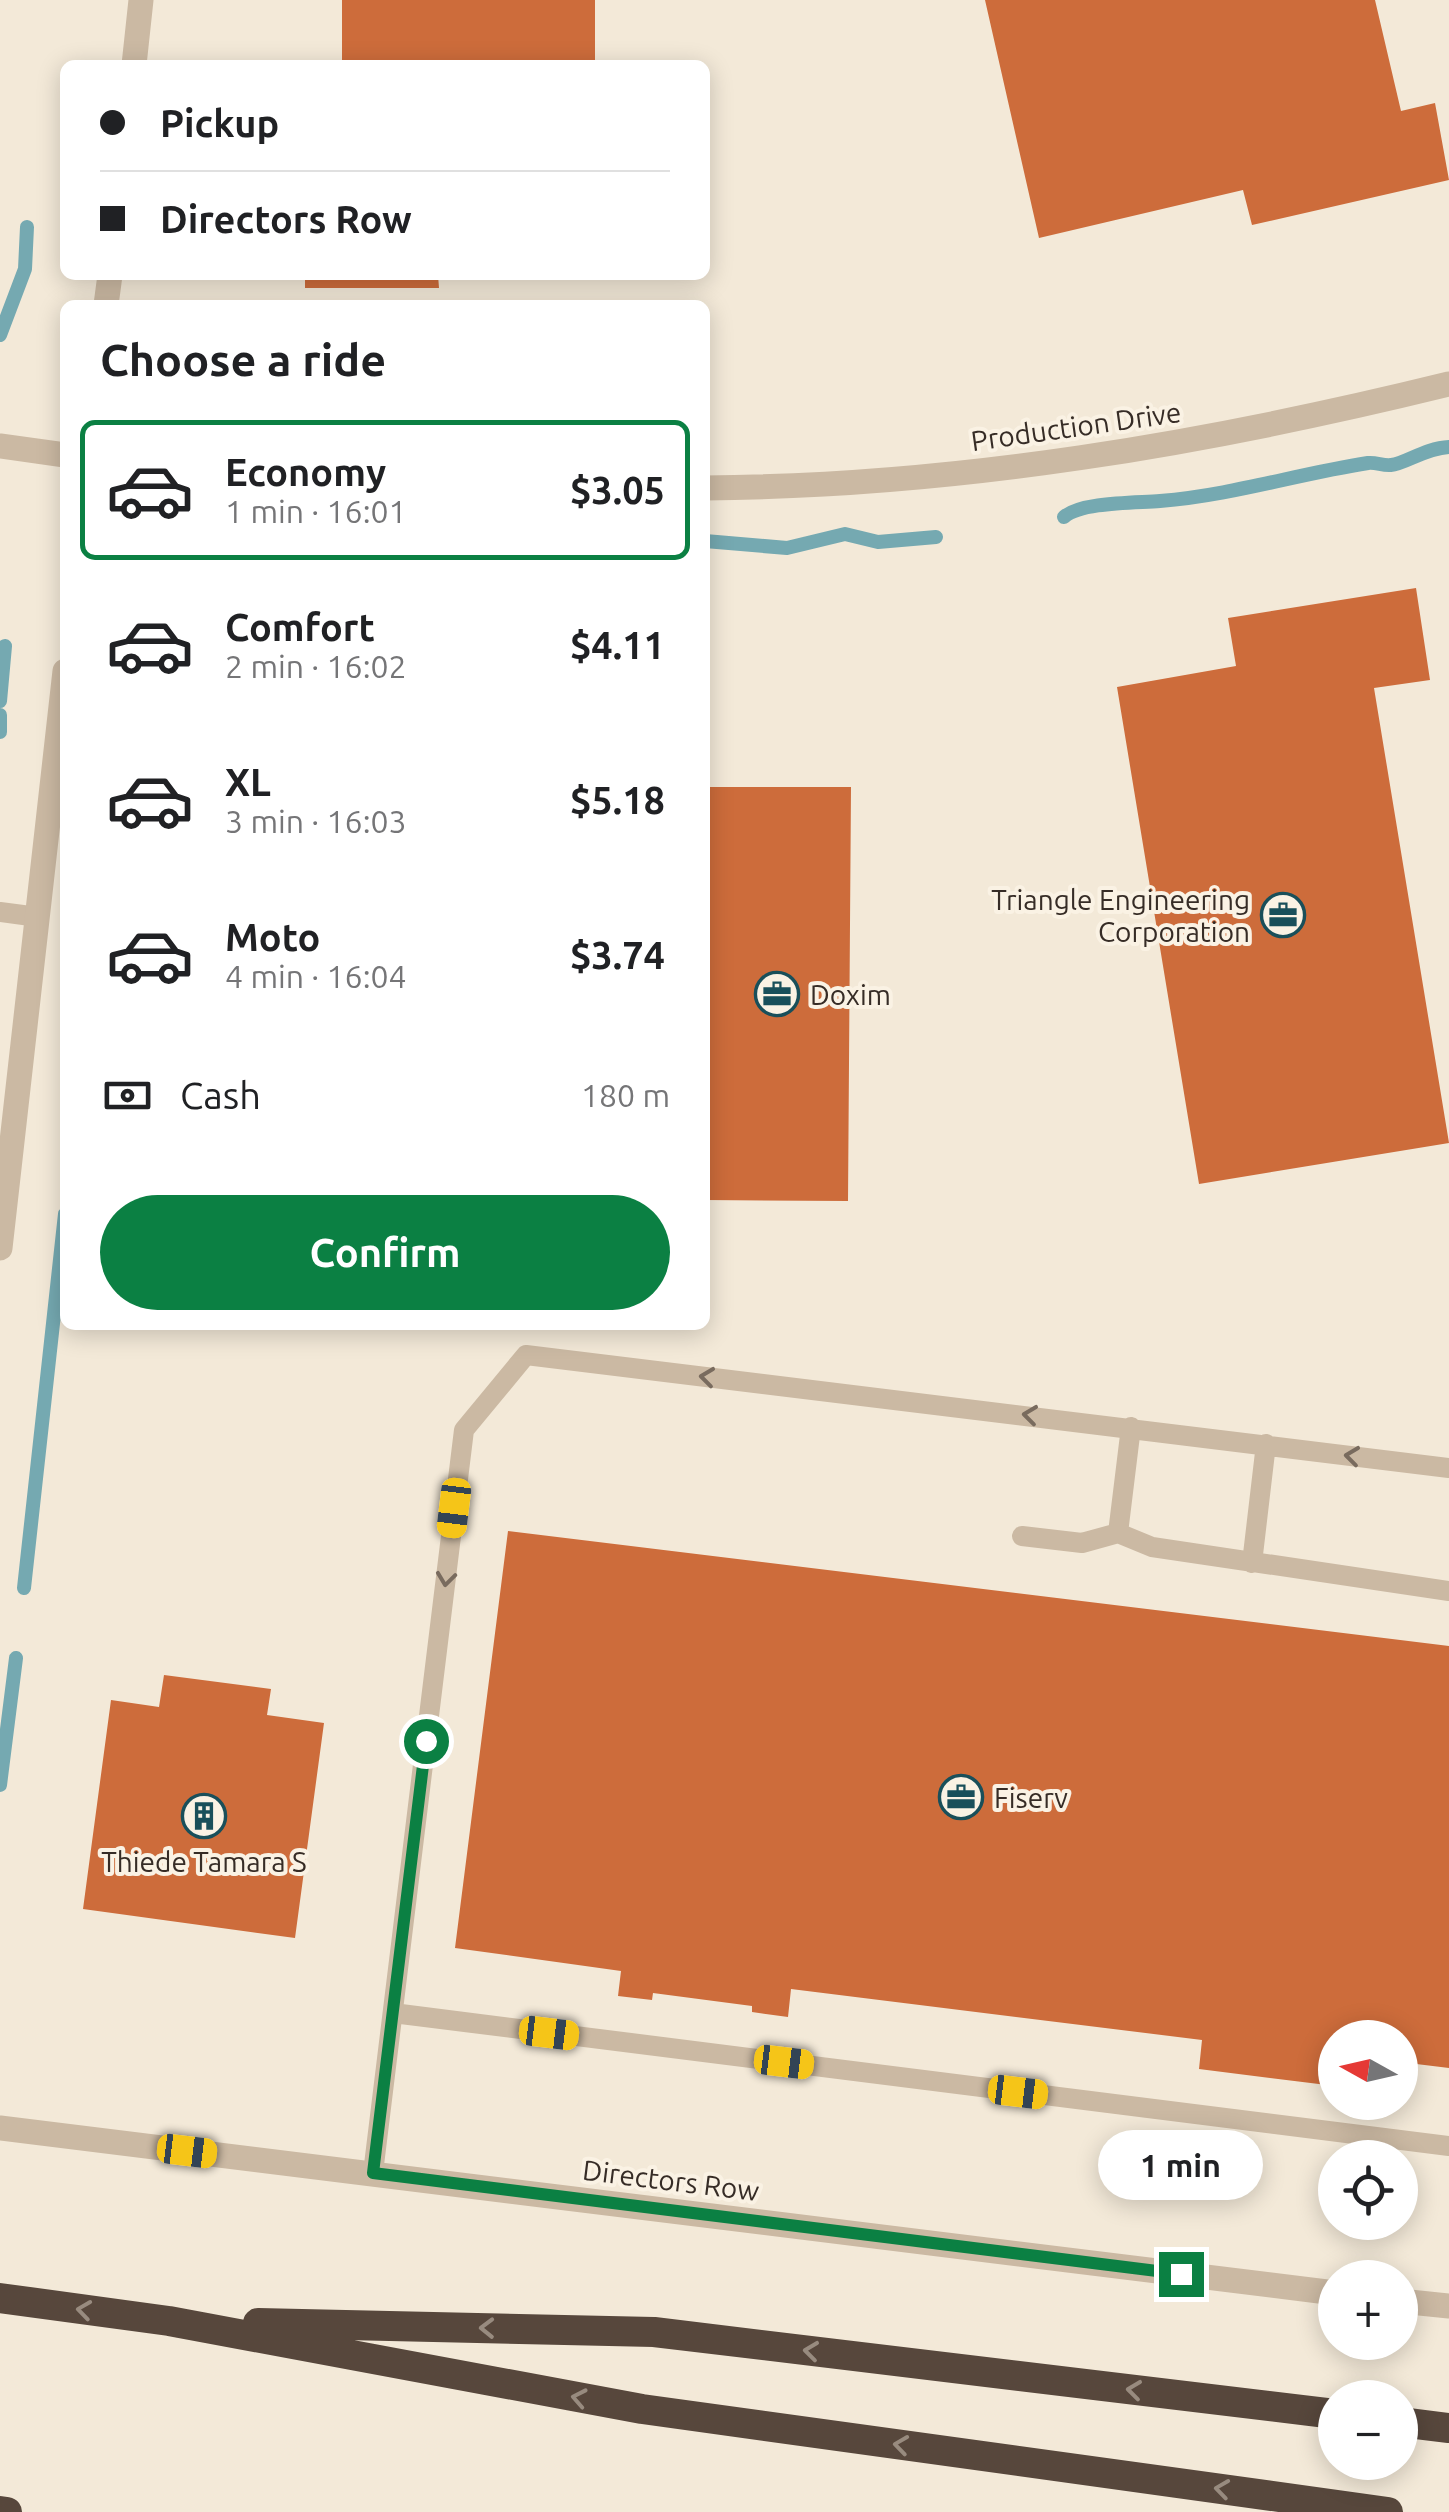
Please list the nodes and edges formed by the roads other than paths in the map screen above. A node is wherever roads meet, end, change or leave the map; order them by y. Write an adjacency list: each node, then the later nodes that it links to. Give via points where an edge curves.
1 (141, 0): 2 (street)
2 (135, 60)
3 (1449, 384): 6 (street, Production Drive, via 1148,449 937,476)
4 (0, 446): 5 (street)
5 (60, 454)
6 (710, 488)
7 (60, 717): 9 (street)
8 (0, 912): 9 (lane)
9 (38, 917): 10 (street)
10 (0, 1248)
11 (1130, 1427): 12 (lane); 14 (lane); 18 (lane, one-way to 18, via 526,1355 464,1430)
12 (1266, 1444): 13 (lane, one-way to 12); 16 (lane)
13 (1449, 1468)
14 (1118, 1533): 15 (lane, via 1082,1544); 16 (lane, via 1152,1547)
15 (1022, 1536)
16 (1252, 1563): 17 (lane)
17 (1449, 1590)
18 (392, 2013): 20 (lane); 21 (lane)
19 (0, 2128): 21 (street, Directors Row)
20 (1449, 2146)
21 (373, 2173): 22 (street, Directors Row)
22 (1318, 2291)
23 (0, 2298): 26 (highway, one-way to 23)
24 (1418, 2303): 25 (street)
25 (1449, 2306)
26 (169, 2322): 27 (highway, one-way to 26, via 654,2332); 30 (highway, one-way to 26, via 642,2409)
27 (1318, 2412)
28 (1418, 2424): 29 (highway)
29 (1449, 2428)
30 (1388, 2512)

